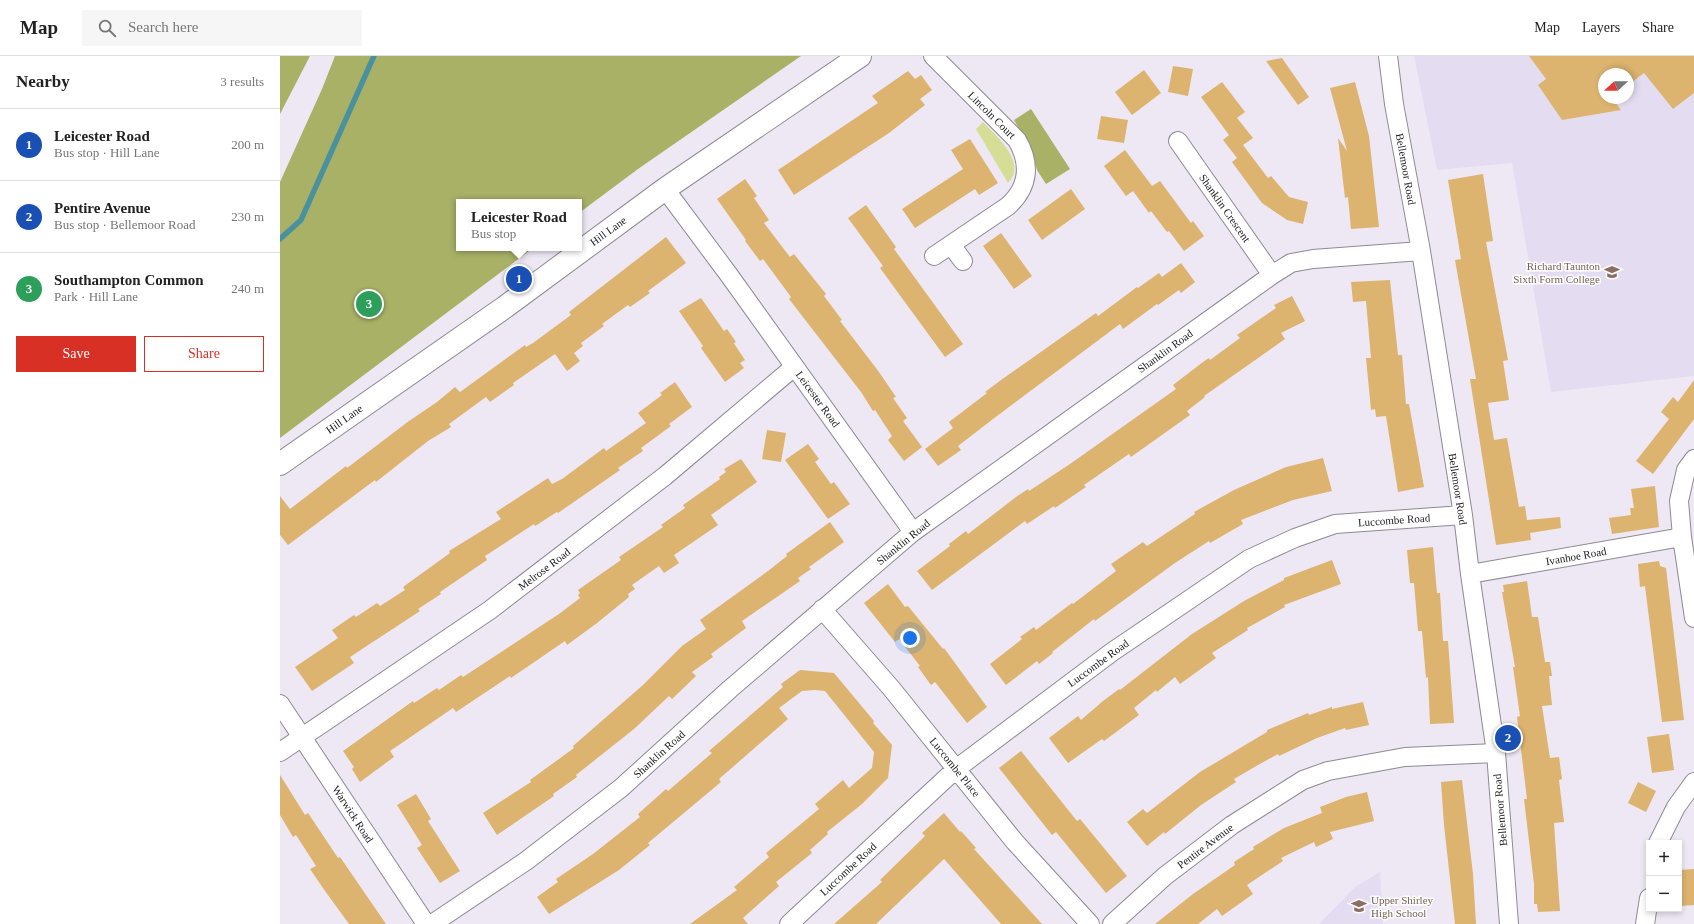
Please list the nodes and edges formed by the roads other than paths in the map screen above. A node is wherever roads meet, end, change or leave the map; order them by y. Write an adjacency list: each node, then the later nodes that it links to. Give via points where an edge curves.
1 (860, 56): 5 (street, Hill Lane)
2 (933, 56): 6 (street, Lincoln Court, via 1017,140 1024,151 1026,163 1027,176 1017,198)
3 (1388, 56): 9 (street, Bellemoor Road, via 1394,104)
4 (1178, 141): 12 (street, Shanklin Crescent)
5 (666, 189): 7 (street, Hill Lane); 13 (street, Leicester Road)
6 (951, 245): 10 (street, Lincoln Court); 11 (street)
7 (582, 250)
8 (581, 251): 15 (street, Hill Lane)
9 (1421, 251): 12 (street, Shanklin Road, via 1313,259 1290,263); 16 (street, Bellemoor Road)
10 (934, 256)
11 (963, 261)
12 (1272, 275): 17 (street, Shanklin Road)
13 (794, 367): 17 (street, Leicester Road); 23 (street, Melrose Road, via 665,476 490,610)
14 (1694, 459): 18 (street, via 1686,470 1679,501)
15 (280, 464)
16 (1463, 515): 19 (street, Bellemoor Road); 26 (street, Luccombe Road, via 1335,524 1295,538 1249,559 1112,652)
17 (913, 532): 20 (street, Shanklin Road)
18 (1682, 537): 19 (street, Ivanhoe Road); 21 (street)
19 (1470, 574): 25 (street, Bellemoor Road)
20 (822, 609): 26 (street, Luccombe Place, via 891,688); 31 (street, Shanklin Road, via 620,788 526,860)
21 (1694, 618)
22 (280, 704): 23 (street, Warwick Road)
23 (302, 737): 24 (street, Melrose Road); 30 (street, Warwick Road)
24 (280, 752)
25 (1496, 753): 34 (street, Pentire Avenue, via 1405,757 1328,771 1303,780 1232,825 1165,876); 35 (street, Bellemoor Road)
26 (956, 769): 32 (street, Luccombe Road); 33 (street, Luccombe Place, via 1015,842)
27 (1694, 782): 28 (street, via 1676,807)
28 (1660, 840)
29 (1647, 912): 36 (street)
30 (426, 924)
31 (432, 924)
32 (789, 924)
33 (1090, 924)
34 (1112, 924)
35 (1509, 924)
36 (1645, 924)

